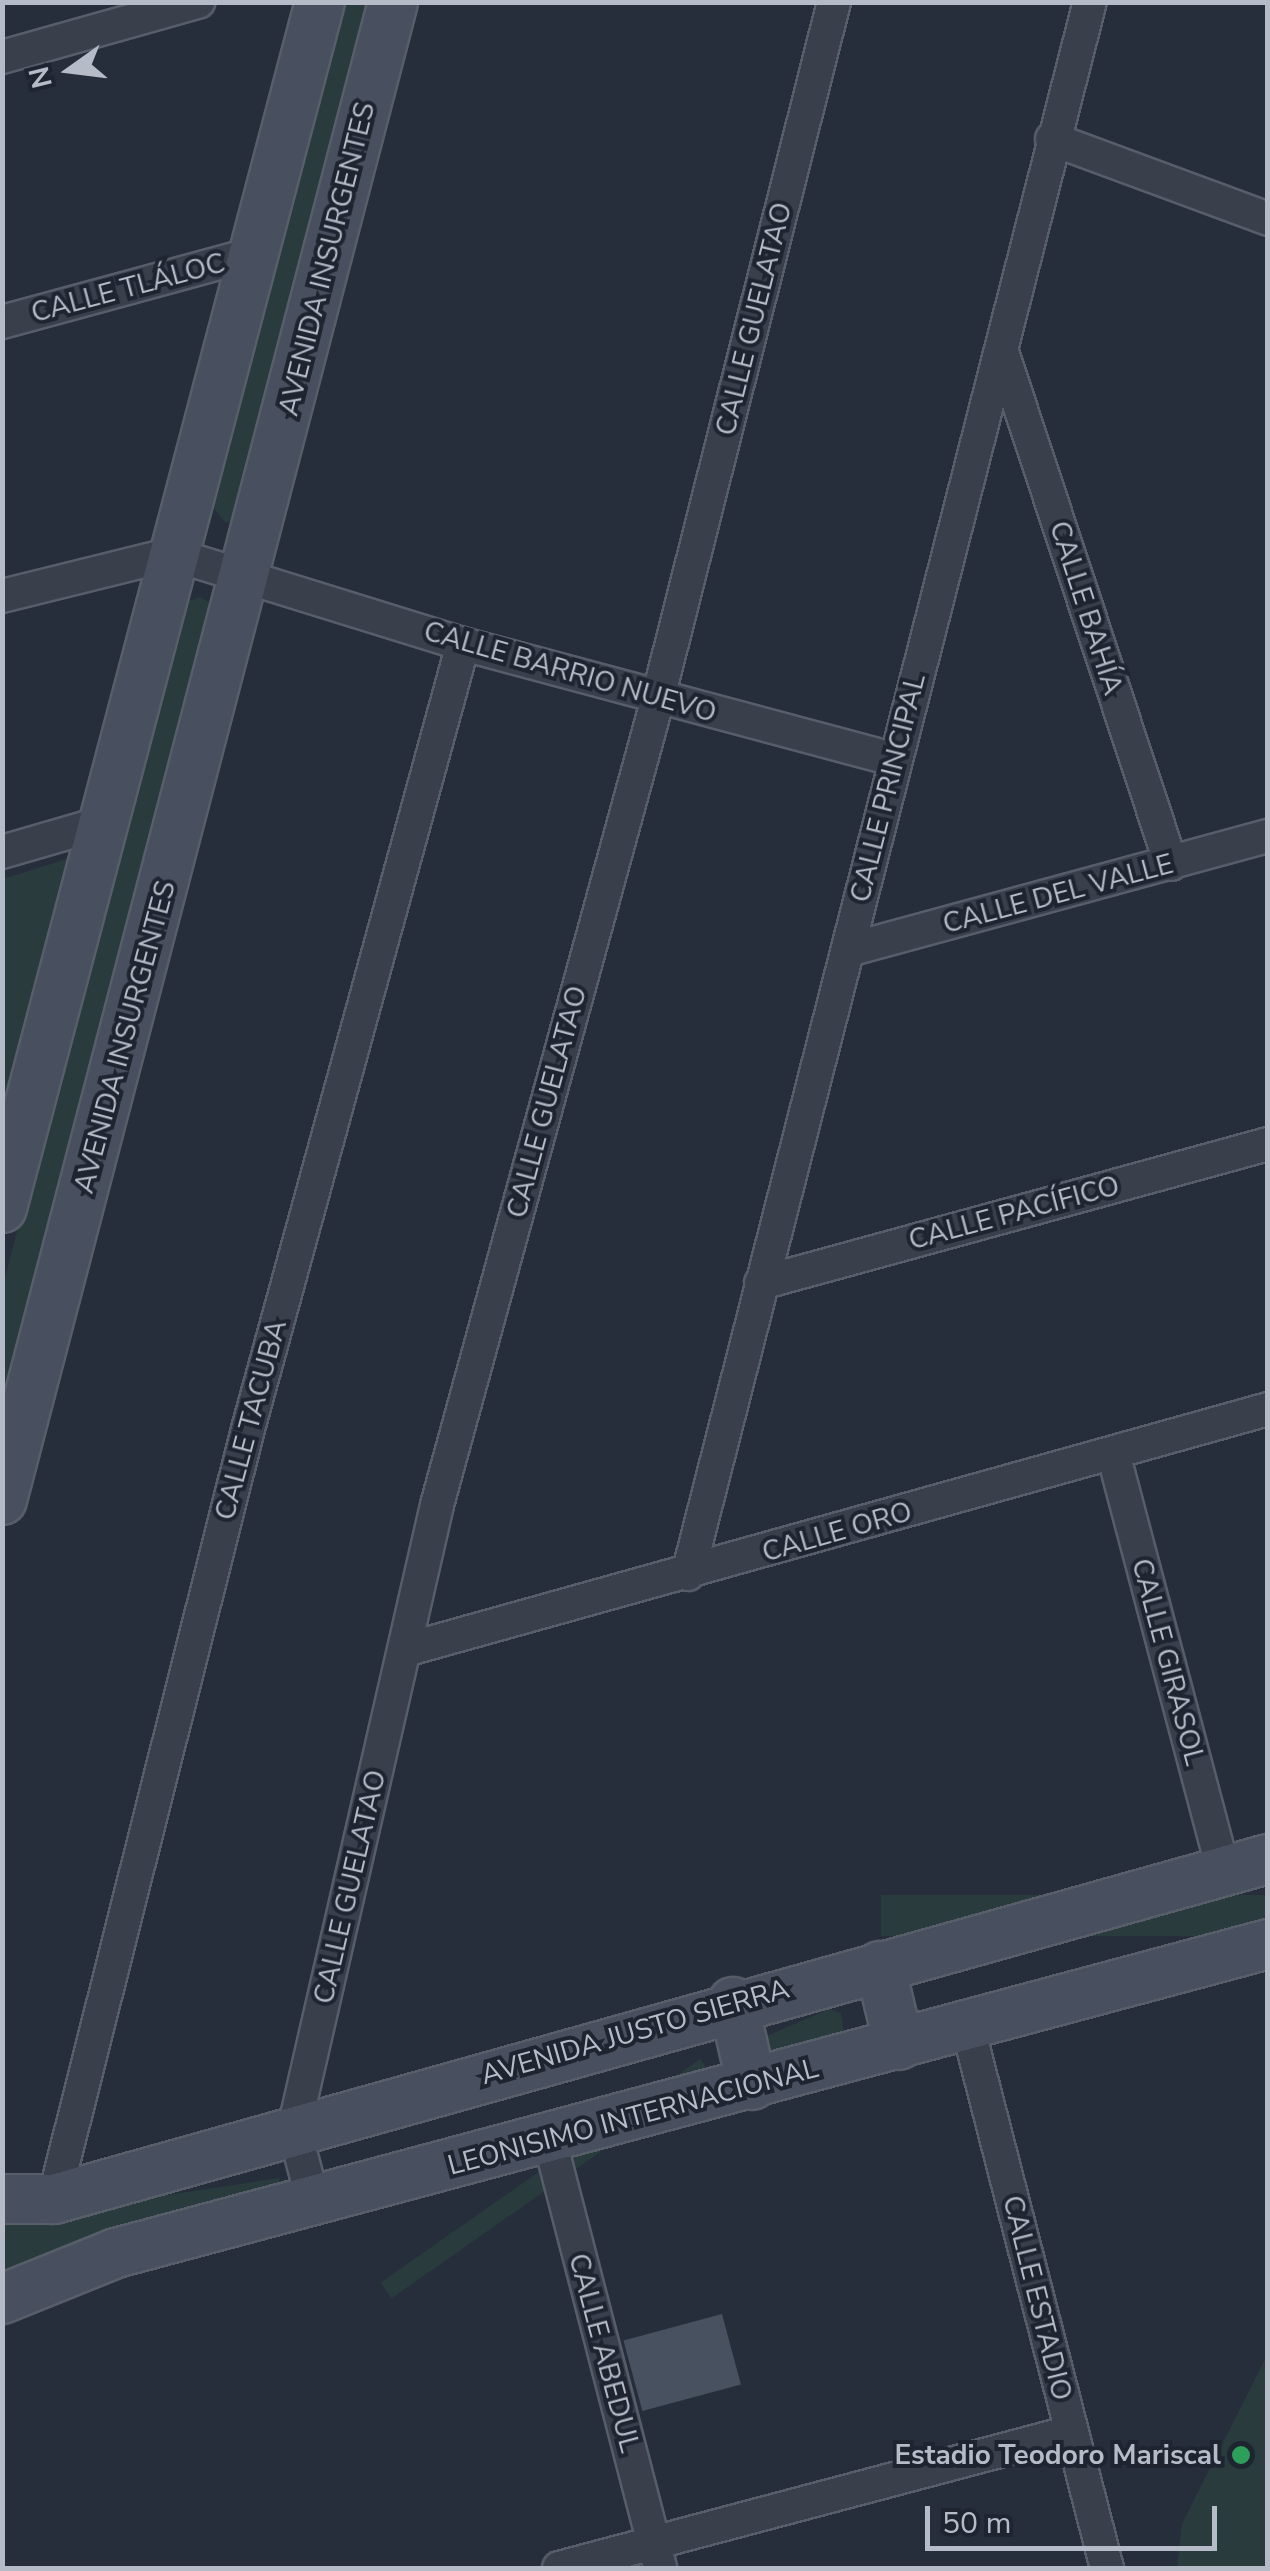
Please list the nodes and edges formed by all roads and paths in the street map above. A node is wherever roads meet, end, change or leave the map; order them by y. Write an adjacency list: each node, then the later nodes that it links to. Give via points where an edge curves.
1 (198, 2): 6 (street)
2 (320, 2): 9 (street)
3 (393, 2): 13 (street, AVENIDA INSURGENTES)
4 (834, 2): 16 (street, CALLE GUELATAO)
5 (1090, 2): 7 (street, CALLE PRINCIPAL)
6 (2, 57)
7 (1052, 139): 8 (street); 11 (street, CALLE PRINCIPAL)
8 (1268, 219)
9 (253, 254): 10 (street, CALLE TLÁLOC); 12 (street)
10 (2, 322)
11 (1002, 352): 17 (street, CALLE PRINCIPAL); 21 (street, CALLE BAHÍA)
12 (172, 554): 13 (street); 14 (street); 18 (street)
13 (248, 575): 15 (street, CALLE BARRIO NUEVO); 28 (street, AVENIDA INSURGENTES)
14 (2, 596)
15 (462, 644): 16 (street, CALLE BARRIO NUEVO); 41 (street, CALLE TACUBA, via 248,1429)
16 (658, 698): 17 (street, CALLE BARRIO NUEVO); 30 (street, CALLE GUELATAO)
17 (894, 759): 22 (street, CALLE PRINCIPAL)
18 (110, 822): 20 (street); 24 (street)
19 (1268, 836): 21 (street, CALLE DEL VALLE)
20 (2, 852)
21 (1171, 864): 22 (street, CALLE DEL VALLE)
22 (848, 950): 25 (street, CALLE PRINCIPAL)
23 (1268, 1144): 25 (street, CALLE PACÍFICO)
24 (2, 1208)
25 (762, 1283): 29 (street, CALLE PRINCIPAL)
26 (1268, 1409): 27 (street, CALLE ORO)
27 (1113, 1453): 29 (street, CALLE ORO); 31 (street, CALLE GIRASOL)
28 (5, 1478)
29 (688, 1574): 30 (street, CALLE ORO)
30 (405, 1650): 38 (street, CALLE GUELATAO)
31 (1245, 1865): 33 (street, AVENIDA JUSTO SIERRA)
32 (1268, 1944): 35 (street, LEONISIMO INTERNACIONAL)
33 (880, 1966): 34 (street, AVENIDA JUSTO SIERRA); 36 (street)
34 (733, 2002): 37 (street); 38 (street, AVENIDA JUSTO SIERRA)
35 (968, 2028): 36 (street, LEONISIMO INTERNACIONAL); 44 (street, CALLE ESTADIO)
36 (899, 2045): 37 (street, LEONISIMO INTERNACIONAL)
37 (752, 2085): 39 (street, LEONISIMO INTERNACIONAL)
38 (294, 2128): 41 (street, AVENIDA JUSTO SIERRA); 42 (street, CALLE GUELATAO)
39 (549, 2138): 42 (street, LEONISIMO INTERNACIONAL); 45 (street, CALLE ABEDUL)
40 (2, 2199): 41 (street, AVENIDA JUSTO SIERRA)
41 (54, 2199)
42 (314, 2204): 43 (street, LEONISIMO INTERNACIONAL, via 116,2253)
43 (2, 2298)
44 (1071, 2432): 45 (street); 47 (street, CALLE ESTADIO)
45 (657, 2556): 46 (street)
46 (558, 2568)
47 (1106, 2568)

